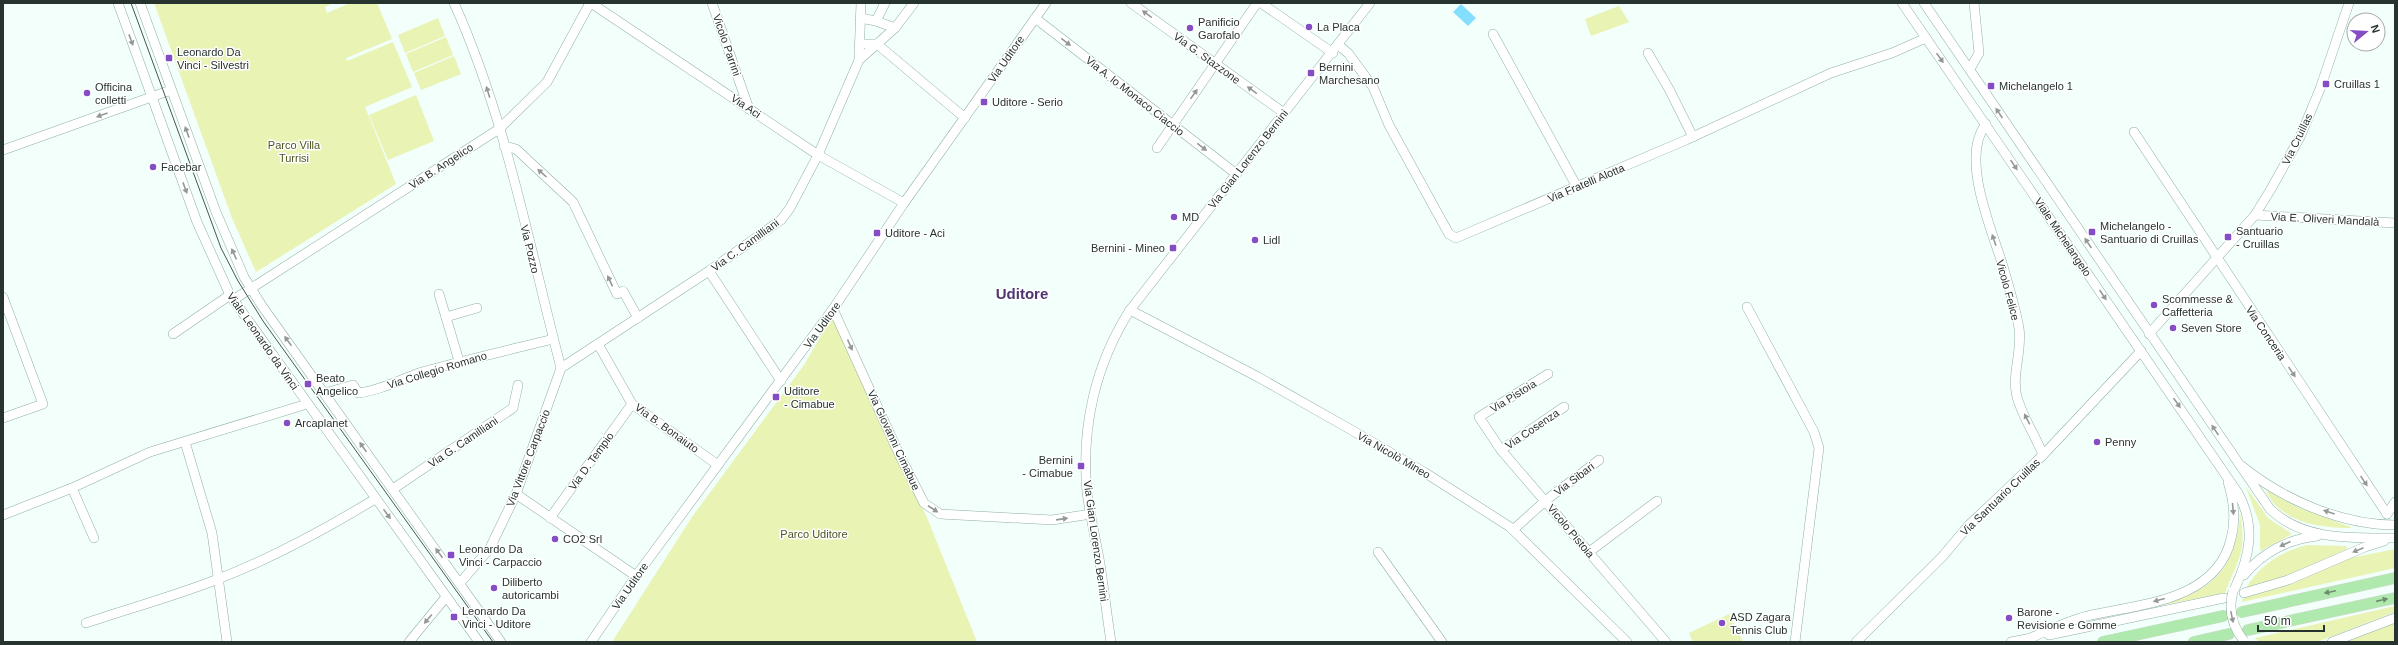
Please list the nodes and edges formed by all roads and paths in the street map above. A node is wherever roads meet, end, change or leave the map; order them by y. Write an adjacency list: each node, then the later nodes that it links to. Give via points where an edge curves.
1 (118, 3): 33 (street, Viale Leonardo da Vinci, one-way to 33)
2 (140, 3): 32 (street, Viale Leonardo da Vinci)
3 (454, 3): 39 (street, Via Pozzo, one-way to 3, via 478,58)
4 (590, 3): 34 (street, Via Aci); 39 (street, Via B. Angelico, via 547,82)
5 (712, 3): 34 (street, Vicolo Parrini)
6 (861, 3): 20 (street)
7 (885, 3): 21 (street)
8 (914, 3): 22 (street)
9 (1040, 3): 19 (street)
10 (1046, 3): 19 (street, Via Uditore)
11 (1131, 3): 30 (street, Via G. Stazzone, one-way to 11)
12 (1257, 3): 30 (street)
13 (1261, 3): 27 (street)
14 (1902, 3): 24 (street, Viale Michelangelo)
15 (1924, 3): 31 (street, Viale Michelangelo)
16 (1974, 3): 31 (street, via 1979,53)
17 (2349, 3): 49 (street, Via Cruillas, via 2320,89 2300,137)
18 (1368, 4): 27 (street, Via Gian Lorenzo Bernini)
19 (1037, 16): 36 (street, Via Uditore); 37 (street, Via A. lo Monaco Ciaccio, one-way to 37)
20 (860, 18): 21 (street); 25 (street)
21 (876, 21): 22 (street)
22 (895, 28): 26 (street)
23 (1493, 34): 47 (street)
24 (1926, 38): 38 (street, Viale Michelangelo, one-way to 38); 41 (street, Via Fratelli Alotta, via 1831,73)
25 (859, 44): 26 (street); 29 (street)
26 (877, 44): 29 (street); 36 (street)
27 (1335, 49): 35 (street, Via Gian Lorenzo Bernini); 47 (street, Via Fratelli Alotta, via 1348,53 1373,87 1389,125 1451,236 1459,237)
28 (1648, 53): 41 (street)
29 (859, 60): 45 (street, Via C. Camilliani)
30 (1215, 63): 35 (street, Via G. Stazzone, one-way to 30); 37 (street, one-way to 30)
31 (1970, 69): 64 (street, Viale Michelangelo, one-way to 31)
32 (172, 90): 33 (street); 53 (street, Viale Leonardo da Vinci, one-way to 32, via 218,218)
33 (152, 97): 44 (street, one-way to 44); 56 (street, Viale Leonardo da Vinci, one-way to 56, via 197,222)
34 (749, 109): 45 (street, Via Aci)
35 (1284, 113): 46 (street, Via Gian Lorenzo Bernini)
36 (965, 118): 48 (street, Via Uditore)
37 (1173, 124): 43 (street); 46 (street, Via A. lo Monaco Ciaccio, one-way to 46)
38 (1986, 124): 67 (street, Viale Michelangelo, one-way to 67); 81 (street, Vicolo Felice, one-way to 38, via 2018,402 2014,382 2019,330 2002,262 1981,204 1977,179 1977,141 1979,132)
39 (499, 129): 42 (street, Via Pozzo); 53 (street, Via B. Angelico)
40 (2134, 132): 51 (street, Via Conceria)
41 (1693, 137): 47 (street, Via Fratelli Alotta)
42 (504, 146): 62 (street, one-way to 42, via 624,291 617,294 573,202 516,149); 65 (street, Via Pozzo)
43 (1156, 148)
44 (3, 150)
45 (818, 154): 48 (street, Via Aci); 52 (street, Via C. Camilliani, via 781,220)
46 (1235, 173): 60 (street, Via Gian Lorenzo Bernini)
47 (1576, 187)
48 (904, 203): 59 (street, Via Uditore)
49 (2255, 215): 50 (street, Via E. Oliveri Mandalà); 51 (street, Via Cruillas)
50 (2395, 222)
51 (2216, 258): 64 (street); 95 (street, Via Conceria, one-way to 95)
52 (709, 271): 62 (street, Via C. Camilliani); 71 (street)
53 (251, 288): 56 (street, Via B. Angelico); 73 (street, Viale Leonardo da Vinci, one-way to 53)
54 (439, 294): 61 (street)
55 (3, 297): 78 (street, via 43,404)
56 (232, 298): 63 (street, Via B. Angelico); 74 (street, Viale Leonardo da Vinci)
57 (1748, 307): 129 (street, via 1814,432 1819,448)
58 (477, 308): 61 (street)
59 (834, 309): 71 (street, Via Uditore); 94 (street, Via Giovanni Cimabue, one-way to 94, via 924,503 940,514 1052,520)
60 (1130, 310): 94 (street, Via Gian Lorenzo Bernini, via 1117,330 1098,374 1090,414 1086,468); 98 (street, Via Nicolò Mineo, via 1258,377 1398,456)
61 (446, 317): 68 (street)
62 (638, 318): 66 (street, Via C. Camilliani)
63 (173, 334)
64 (2149, 334): 83 (street, Viale Michelangelo, one-way to 64)
65 (553, 339): 68 (street, Via Collegio Romano); 69 (street, Via Pozzo)
66 (598, 344): 69 (street, Via C. Camilliani); 75 (street, Via B. Bonaiuto)
67 (2141, 351): 81 (street, Via Santuario Cruillas); 85 (street, Viale Michelangelo, one-way to 85)
68 (459, 361): 73 (street, Via Collegio Romano, via 368,392 358,392 353,385)
69 (561, 368): 88 (street, Via Vittore Carpaccio)
70 (1548, 374): 77 (street, Via Pistoia)
71 (781, 380): 84 (street, Via Uditore)
72 (518, 385): 87 (street, Via G. Camilliani, via 513,408)
73 (325, 393): 87 (street, Viale Leonardo da Vinci, one-way to 73)
74 (307, 404): 79 (street); 89 (street, Viale Leonardo da Vinci)
75 (632, 404): 84 (street, Via B. Bonaiuto); 96 (street, Via D. Tempio)
76 (1564, 408): 80 (street, Via Cosenza)
77 (1478, 417): 80 (street, Vicolo Pistoia)
78 (3, 418)
79 (185, 442): 86 (street, via 150,452); 106 (street, via 212,533)
80 (1501, 450): 90 (street, Vicolo Pistoia)
81 (2043, 455): 130 (street, Via Santuario Cruillas, via 1969,525 1942,557)
82 (1599, 460): 90 (street, Via Sibari)
83 (2237, 462): 97 (street, one-way to 83, via 2336,515 2301,502 2260,480); 99 (street, Viale Michelangelo, via 2264,502 2277,516 2300,529)
84 (718, 465): 104 (street, Via Uditore)
85 (2224, 471): 108 (street, Viale Michelangelo, via 2243,502 2250,527 2248,553); 119 (street, one-way to 119, via 2233,505 2232,534 2224,557 2204,581 2172,596 2085,616)
86 (72, 488): 93 (street); 100 (street)
87 (393, 489): 107 (street, Viale Leonardo da Vinci, one-way to 87)
88 (516, 494): 96 (street); 107 (street, Via Vittore Carpaccio, via 490,548)
89 (375, 498): 106 (street, via 339,521); 110 (street, Viale Leonardo da Vinci, one-way to 110)
90 (1545, 501): 98 (street, Via Sibari); 103 (street, Vicolo Pistoia)
91 (1657, 501): 103 (street)
92 (2395, 502): 95 (street)
93 (3, 514)
94 (1091, 514): 125 (street, Via Gian Lorenzo Bernini)
95 (2387, 514): 97 (street)
96 (550, 518): 104 (street)
97 (2391, 525)
98 (1513, 530): 127 (street, Via Nicolò Mineo)
99 (2322, 535): 101 (street); 108 (street, one-way to 108, via 2298,539 2272,551 2249,569)
100 (94, 538)
101 (2395, 539): 109 (street, one-way to 109, via 2365,547 2288,580)
102 (1378, 552): 126 (street)
103 (1589, 552): 128 (street, Vicolo Pistoia)
104 (636, 576): 124 (street, Via Uditore)
105 (2395, 578): 113 (main road, one-way to 113)
106 (218, 579): 116 (street); 120 (street)
107 (460, 583): 123 (street, Viale Leonardo da Vinci)
108 (2234, 589): 134 (street, Viale Michelangelo, one-way to 134, bridge, via 2230,605 2232,619)
109 (2244, 593)
110 (446, 597): 121 (street, one-way to 121); 122 (street, Viale Leonardo da Vinci)
111 (2224, 598): 119 (street)
112 (2395, 598): 117 (main road, one-way to 112)
113 (2242, 612)
114 (2223, 616): 132 (main road)
115 (2395, 618): 135 (street)
116 (86, 623)
117 (2248, 630)
118 (2229, 634): 133 (main road)
119 (2028, 638): 131 (street)
120 (227, 642)
121 (409, 642)
122 (479, 642)
123 (501, 642)
124 (591, 642)
125 (1111, 642)
126 (1442, 642)
127 (1627, 642)
128 (1666, 642)
129 (1795, 642)
130 (1856, 642)
131 (2011, 642)
132 (2103, 642)
133 (2194, 642)
134 (2245, 642)
135 (2332, 642)

